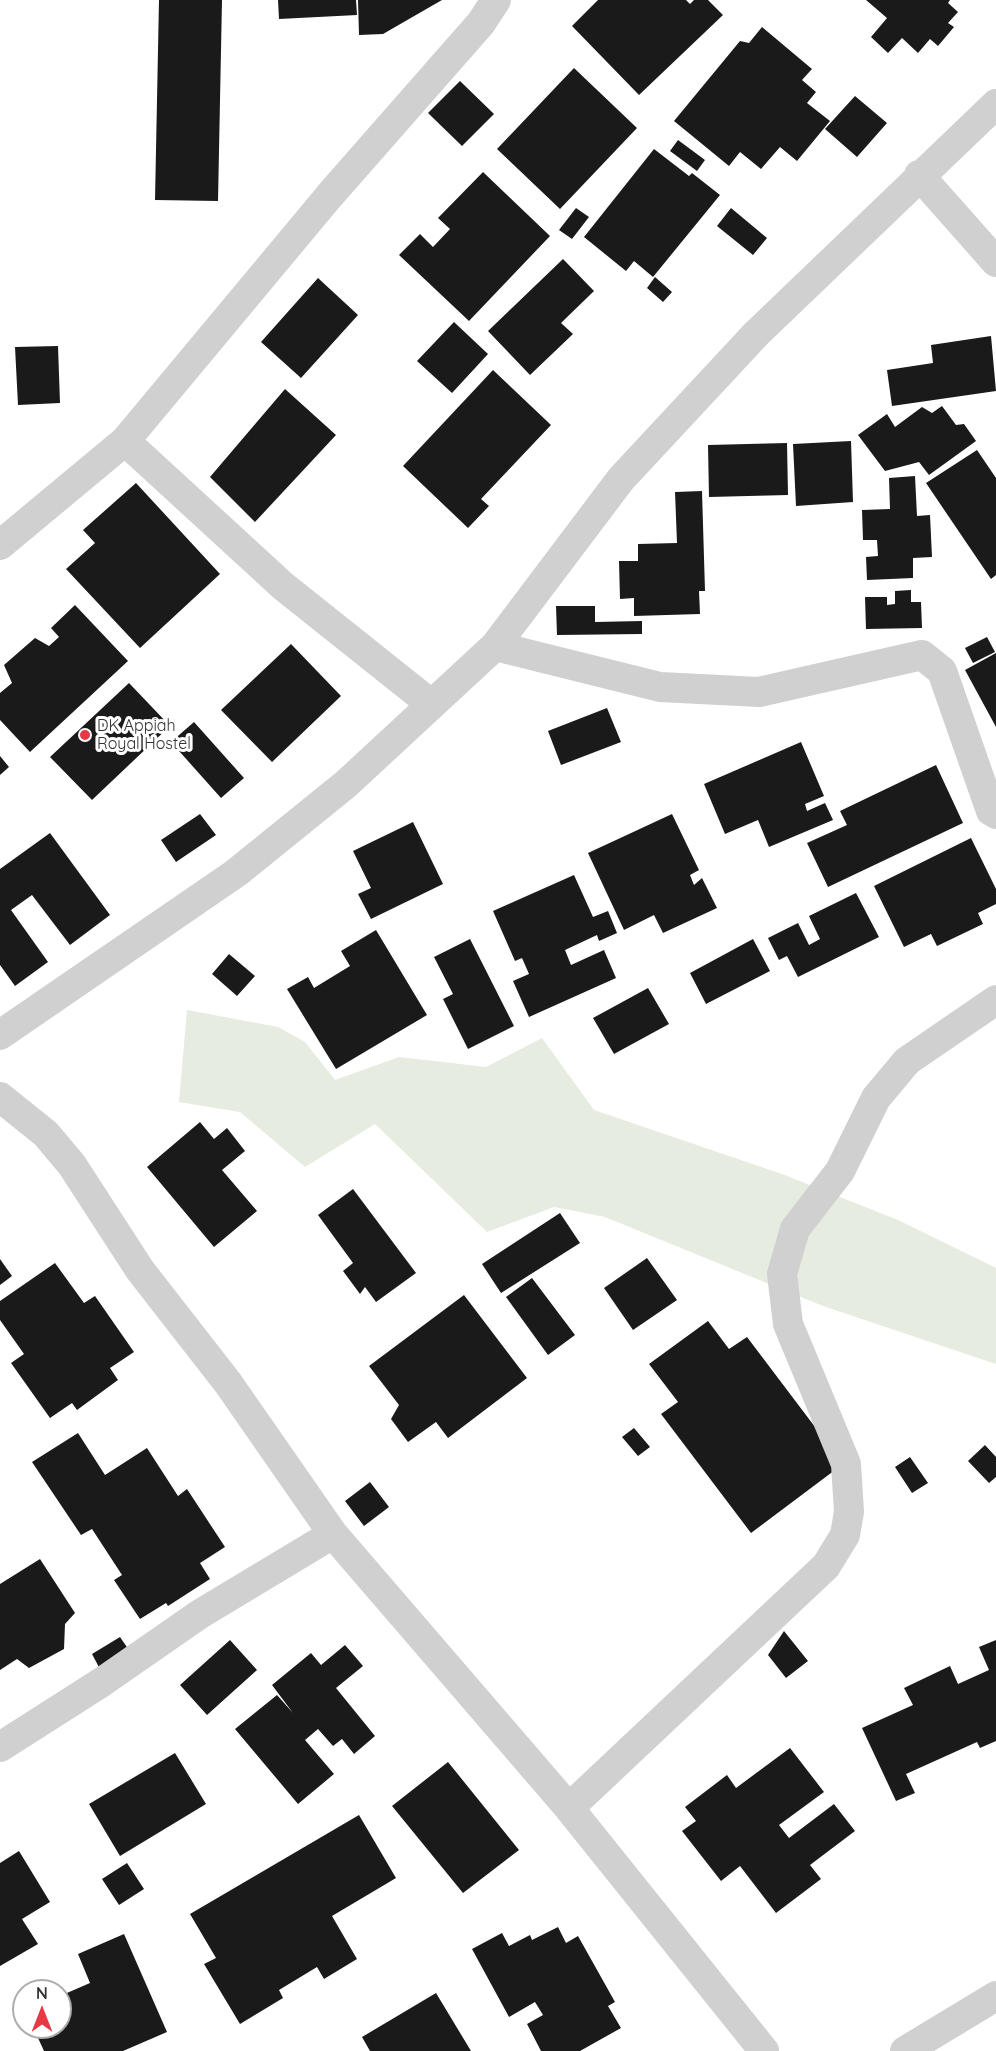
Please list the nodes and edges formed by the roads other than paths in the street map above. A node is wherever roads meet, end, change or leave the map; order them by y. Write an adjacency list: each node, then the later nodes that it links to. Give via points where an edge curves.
1 (496, 0): 5 (street, via 481,23 330,195)
2 (996, 104): 3 (street)
3 (920, 175): 4 (street); 7 (street, via 756,333 621,479)
4 (996, 262)
5 (125, 441): 6 (street); 8 (street, via 283,586)
6 (0, 545)
7 (495, 646): 8 (street); 9 (street, via 660,687 759,692 922,654 942,671 991,811)
8 (431, 704): 11 (street, via 346,784 236,873)
9 (996, 814)
10 (996, 1000): 15 (street, via 907,1061 876,1098 840,1171 795,1229 782,1274 788,1324 846,1464 849,1512 845,1535 826,1566)
11 (0, 1035)
12 (0, 1097): 13 (street, via 46,1134 72,1165 140,1270 228,1383)
13 (333, 1534): 14 (street, via 200,1614); 15 (street)
14 (0, 1747)
15 (569, 1808): 17 (street)
16 (996, 1996): 18 (street)
17 (764, 2051)
18 (905, 2051)

